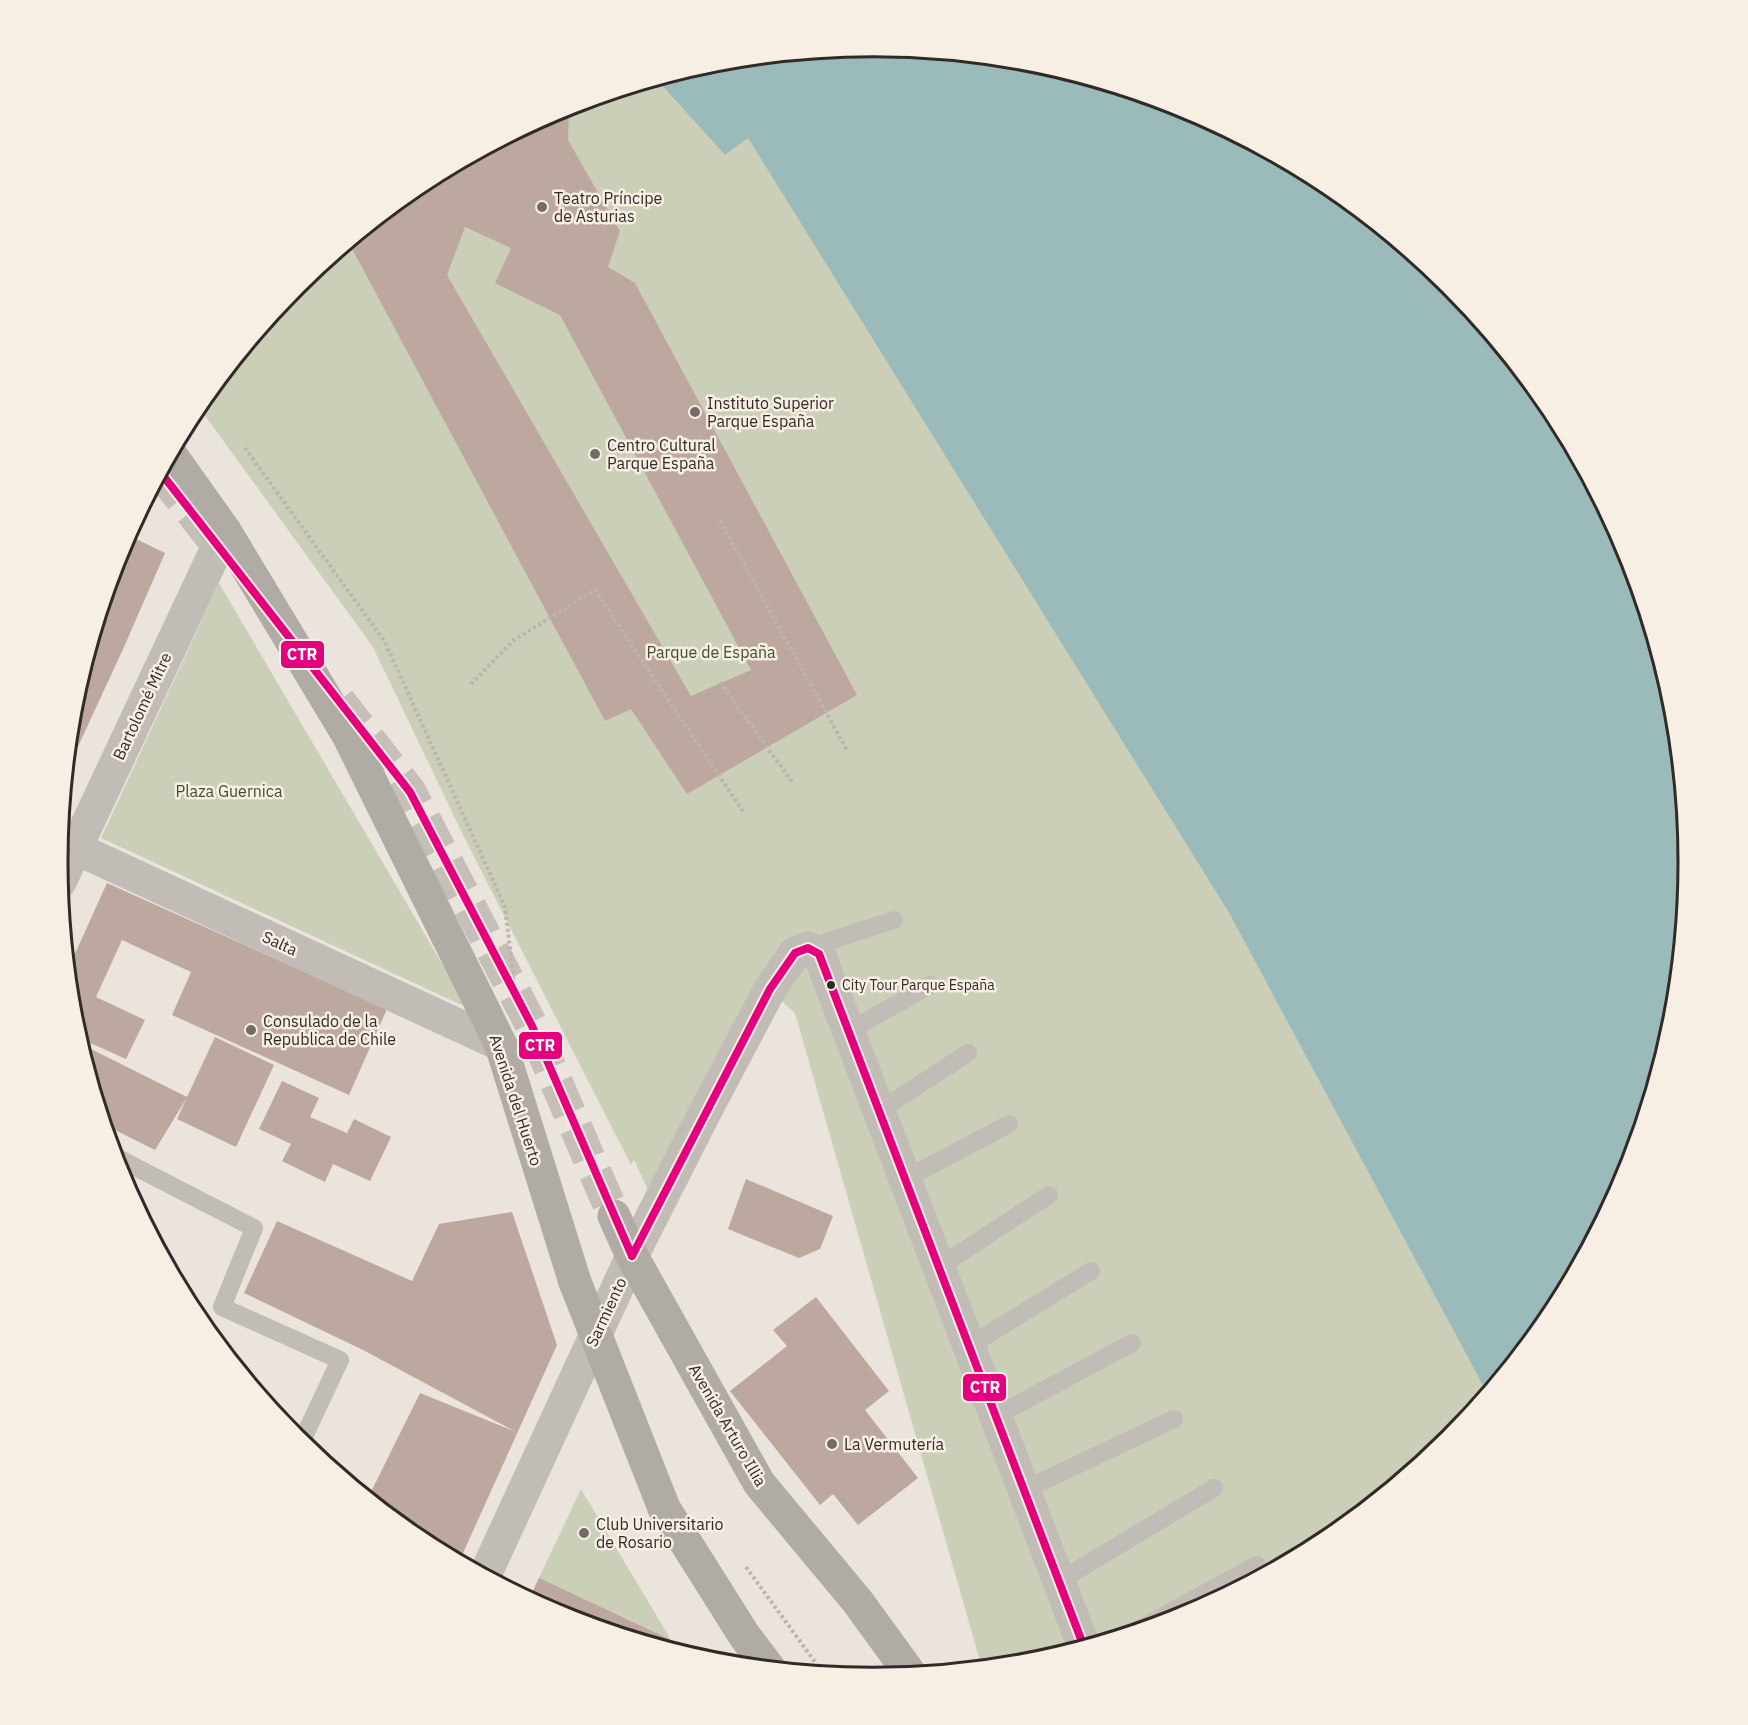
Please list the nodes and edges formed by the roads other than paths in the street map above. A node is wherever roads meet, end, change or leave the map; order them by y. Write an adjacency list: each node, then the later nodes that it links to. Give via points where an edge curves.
1 (175, 462): 2 (main road, Avenida del Huerto)
2 (225, 531): 3 (street, Bartolomé Mitre); 9 (main road, Avenida del Huerto, via 348,735)
3 (69, 843)
4 (68, 844): 9 (street, Salta)
5 (894, 920): 6 (lane)
6 (808, 948): 8 (street, via 819,954); 17 (street, Sarmiento, via 795,953 770,989)
7 (930, 985): 8 (lane)
8 (849, 1031): 11 (street)
9 (501, 1045): 32 (main road, Avenida del Huerto, bridge, via 575,1282 664,1508)
10 (968, 1053): 11 (lane)
11 (879, 1112): 14 (street)
12 (1009, 1124): 14 (lane)
13 (127, 1163): 24 (lane, via 255,1228 222,1306 340,1360)
14 (905, 1179): 18 (street)
15 (1049, 1195): 18 (lane)
16 (614, 1216): 17 (main road, Avenida Arturo Illia)
17 (632, 1256): 28 (street, Sarmiento); 33 (main road, Avenida Arturo Illia, via 759,1483 858,1602)
18 (939, 1267): 21 (street)
19 (1091, 1271): 21 (lane)
20 (1132, 1342): 22 (lane)
21 (969, 1346): 22 (street)
22 (996, 1416): 26 (street)
23 (1174, 1419): 26 (lane)
24 (306, 1433)
25 (1214, 1488): 29 (lane)
26 (1024, 1490): 29 (street)
27 (1257, 1565): 30 (lane)
28 (488, 1569)
29 (1059, 1581): 31 (street)
30 (1215, 1592)
31 (1082, 1641)
32 (763, 1660)
33 (905, 1667)

